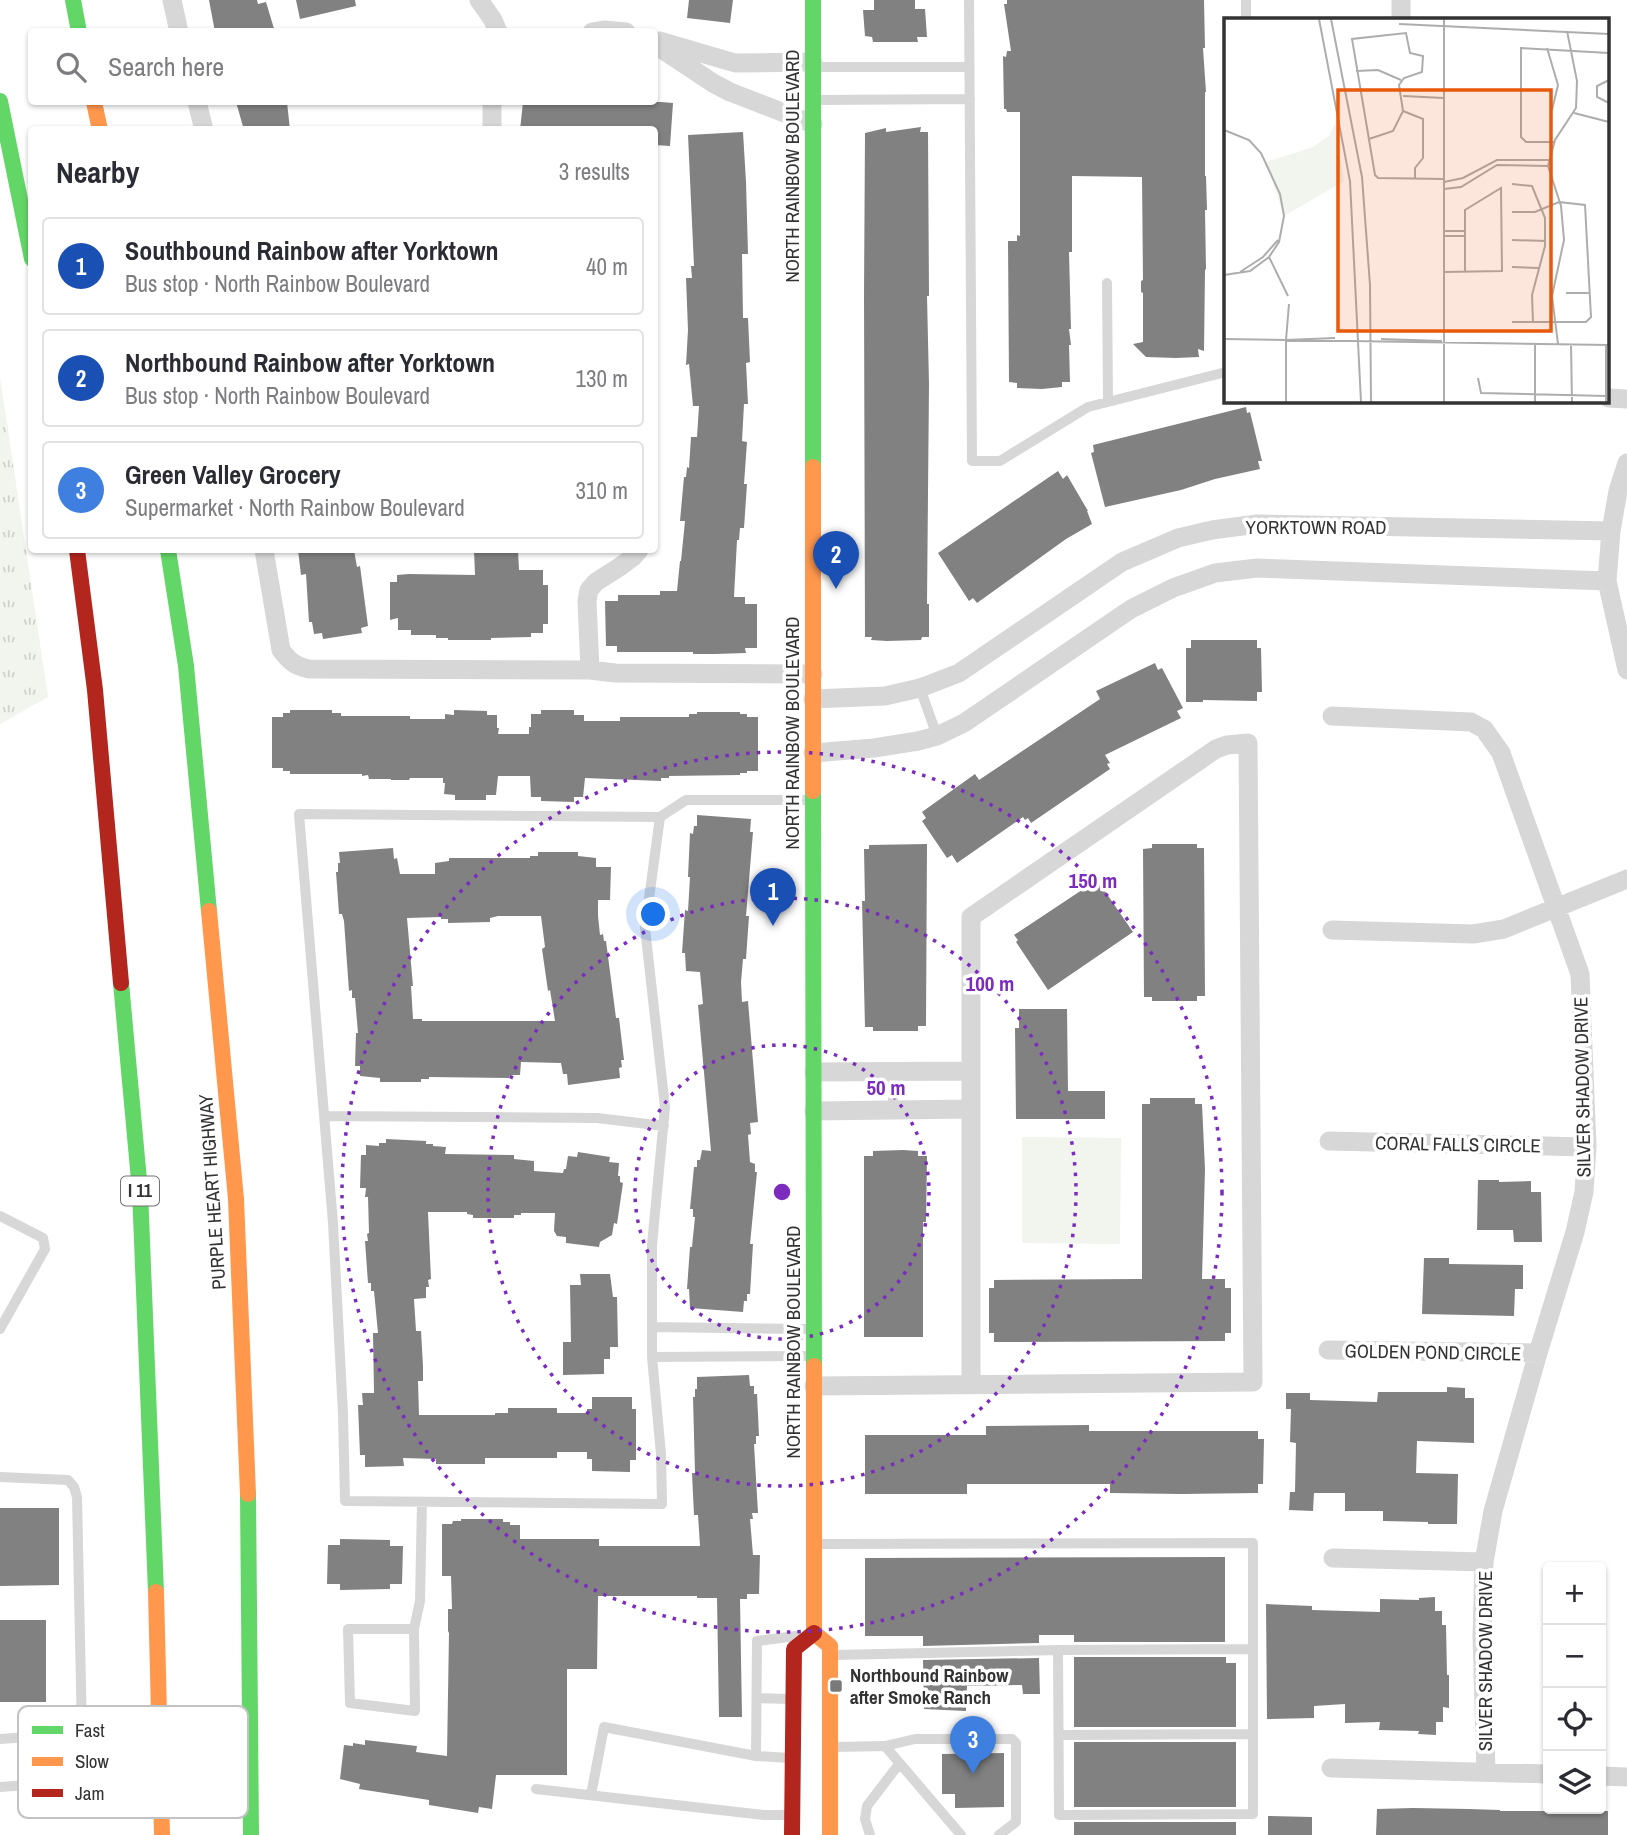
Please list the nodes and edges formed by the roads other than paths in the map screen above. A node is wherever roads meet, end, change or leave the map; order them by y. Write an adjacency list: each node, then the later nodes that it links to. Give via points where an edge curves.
1 (73, 0): 10 (main road)
2 (172, 0): 11 (street)
3 (479, 0): 12 (street)
4 (813, 0): 15 (main road, NORTH RAINBOW BOULEVARD)
5 (969, 0): 16 (lane)
6 (1246, 0): 8 (lane)
7 (1401, 0): 9 (street)
8 (1246, 18)
9 (1401, 18)
10 (78, 28)
11 (178, 28)
12 (497, 28)
13 (658, 43): 15 (street, via 735,63)
14 (658, 45): 23 (street, via 730,92)
15 (813, 65): 16 (lane); 18 (main road, NORTH RAINBOW BOULEVARD)
16 (969, 67): 17 (lane)
17 (970, 99): 18 (lane); 30 (lane, via 972,461 1000,461 1088,407)
18 (813, 100): 23 (main road, NORTH RAINBOW BOULEVARD)
19 (0, 101): 27 (main road)
20 (95, 105): 24 (main road)
21 (198, 105): 25 (street)
22 (492, 105): 26 (street)
23 (813, 124): 42 (main road, NORTH RAINBOW BOULEVARD)
24 (99, 126)
25 (203, 126)
26 (492, 126)
27 (28, 238)
28 (1107, 283): 30 (lane)
29 (1224, 372): 30 (lane)
30 (1108, 401)
31 (1627, 463): 32 (street)
32 (1623, 494): 33 (street)
33 (1611, 531): 38 (street); 43 (street, YORKTOWN ROAD, via 1257,524 1212,530 1178,538 1122,562 959,673)
34 (77, 553): 86 (main road, I 11, via 95,690 140,1191)
35 (168, 553): 106 (main road, PURPLE HEART HIGHWAY, via 186,666 236,1199 248,1487)
36 (265, 553): 40 (street, via 281,650 298,667)
37 (636, 553): 40 (street, via 589,590)
38 (1606, 581): 39 (street); 46 (street, via 1257,568 1215,573 1131,609 964,723)
39 (1622, 626): 41 (street)
40 (590, 670): 42 (street)
41 (1627, 670)
42 (813, 674): 44 (main road, NORTH RAINBOW BOULEVARD)
43 (920, 688): 44 (street, YORKTOWN ROAD, via 885,696); 46 (lane)
44 (813, 699): 47 (main road, NORTH RAINBOW BOULEVARD)
45 (1332, 716): 51 (street, SILVER SHADOW DRIVE, via 1471,722 1484,729 1501,753)
46 (937, 736): 47 (street)
47 (813, 753): 48 (main road, NORTH RAINBOW BOULEVARD)
48 (813, 800): 49 (lane, via 686,800); 54 (main road, NORTH RAINBOW BOULEVARD)
49 (660, 817): 59 (lane, via 299,814); 60 (lane, via 645,928)
50 (1627, 879): 51 (street)
51 (1557, 907): 52 (street, via 1504,929 1474,934); 62 (street, SILVER SHADOW DRIVE, via 1580,974)
52 (1332, 930)
53 (971, 1071): 55 (street); 56 (street); 71 (street, via 971,918 1216,749 1248,743 1253,1382)
54 (814, 1072): 55 (street); 58 (main road, NORTH RAINBOW BOULEVARD)
55 (893, 1072): 57 (lane)
56 (971, 1109): 57 (street); 71 (street)
57 (893, 1110): 58 (street)
58 (814, 1111): 66 (main road, NORTH RAINBOW BOULEVARD)
59 (324, 1116): 60 (lane, via 597,1118); 74 (lane, via 339,1326 345,1501)
60 (664, 1126): 64 (lane, via 652,1245)
61 (1329, 1141): 62 (street, CORAL FALLS CIRCLE)
62 (1587, 1147): 68 (street, SILVER SHADOW DRIVE, via 1575,1232)
63 (0, 1216): 65 (lane, via 43,1238 45,1249)
64 (652, 1327): 66 (lane); 70 (lane)
65 (0, 1329)
66 (814, 1329): 69 (main road, NORTH RAINBOW BOULEVARD)
67 (1328, 1350): 68 (street, GOLDEN POND CIRCLE)
68 (1538, 1353): 77 (street, SILVER SHADOW DRIVE, via 1493,1511)
69 (814, 1356): 70 (lane); 72 (main road, NORTH RAINBOW BOULEVARD)
70 (652, 1357): 74 (lane, via 663,1504)
71 (971, 1384): 72 (street)
72 (814, 1386): 75 (main road, NORTH RAINBOW BOULEVARD)
73 (0, 1477): 85 (lane, via 68,1479 74,1487)
74 (422, 1502): 78 (lane, via 420,1601)
75 (814, 1544): 79 (main road, NORTH RAINBOW BOULEVARD); 80 (lane, via 1253,1543)
76 (1334, 1558): 77 (street)
77 (1484, 1562): 97 (street, SILVER SHADOW DRIVE)
78 (414, 1629): 78 (lane, via 348,1629 350,1703 415,1711)
79 (814, 1633): 82 (main road, via 830,1646); 83 (lane, via 757,1641); 84 (main road, via 794,1649)
80 (1253, 1649): 81 (lane); 87 (lane)
81 (1058, 1650): 82 (lane); 88 (lane)
82 (830, 1656): 92 (main road)
83 (757, 1698): 84 (lane); 93 (lane)
84 (793, 1699): 94 (main road)
85 (81, 1706)
86 (159, 1706)
87 (1253, 1734): 88 (lane); 88 (lane, via 1254,1814 1087,1815 1059,1815)
88 (1059, 1735)
89 (18, 1738): 90 (lane)
90 (0, 1739)
91 (885, 1746): 92 (lane); 95 (lane); 111 (lane, via 915,1739 1012,1739 1016,1743 1016,1822)
92 (830, 1747): 108 (main road)
93 (757, 1756): 94 (lane); 104 (lane, via 604,1727)
94 (793, 1758): 105 (main road)
95 (899, 1764): 109 (lane, via 867,1806); 110 (lane)
96 (1331, 1768): 97 (street)
97 (1486, 1772): 98 (street)
98 (1543, 1774)
99 (1606, 1776): 100 (street)
100 (1627, 1777)
101 (18, 1786): 102 (lane)
102 (0, 1787)
103 (536, 1789): 104 (lane)
104 (591, 1795): 105 (lane)
105 (792, 1815): 107 (main road)
106 (251, 1833)
107 (792, 1835)
108 (830, 1835)
109 (870, 1835)
110 (961, 1835)
111 (999, 1835)

